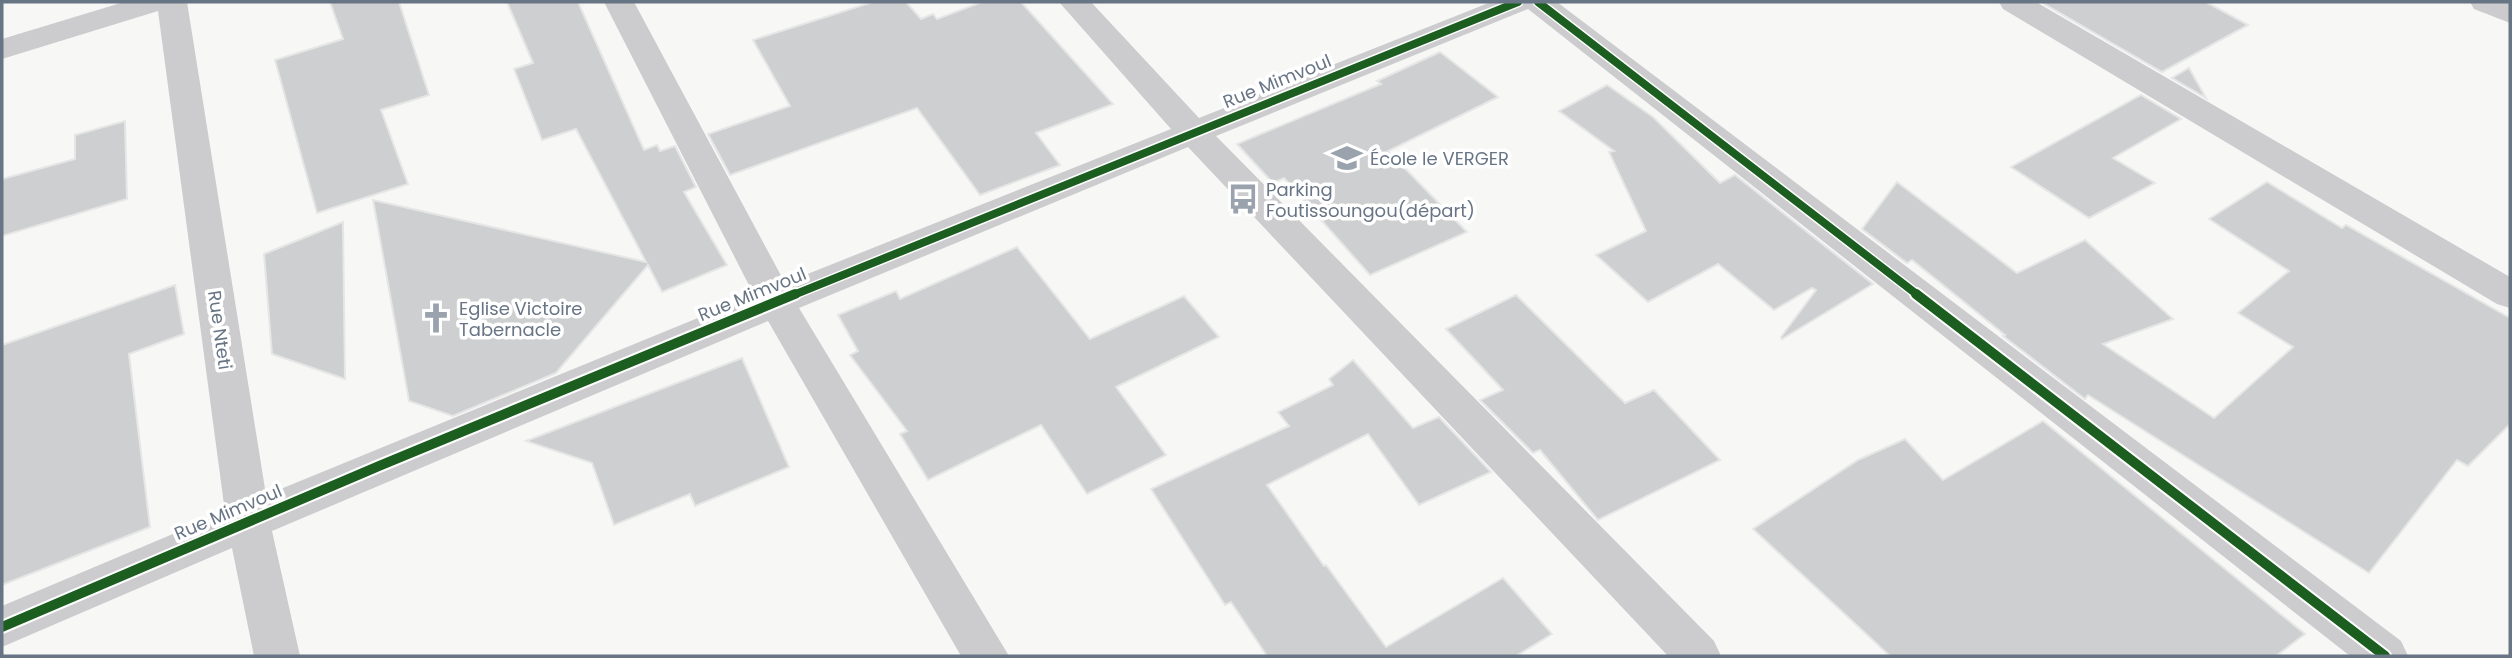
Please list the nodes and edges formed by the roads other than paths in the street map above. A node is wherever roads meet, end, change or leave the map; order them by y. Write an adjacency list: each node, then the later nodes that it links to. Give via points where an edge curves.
1 (156, 2): 10 (street)
2 (172, 2): 14 (street, Rue Nteti)
3 (619, 2): 13 (street)
4 (1074, 2): 11 (street)
5 (1518, 2): 11 (street, Rue Mimvoul)
6 (1538, 2): 19 (street)
7 (2014, 2): 12 (street)
8 (2485, 2): 9 (street)
9 (2510, 14)
10 (2, 49)
11 (1194, 132): 13 (street, Rue Mimvoul); 18 (street)
12 (2510, 294)
13 (776, 301): 14 (street, Rue Mimvoul); 17 (street)
14 (248, 520): 15 (street, Rue Mimvoul); 16 (street, Rue Nteti)
15 (2, 627)
16 (277, 656)
17 (986, 656)
18 (1698, 656)
19 (2385, 656)

